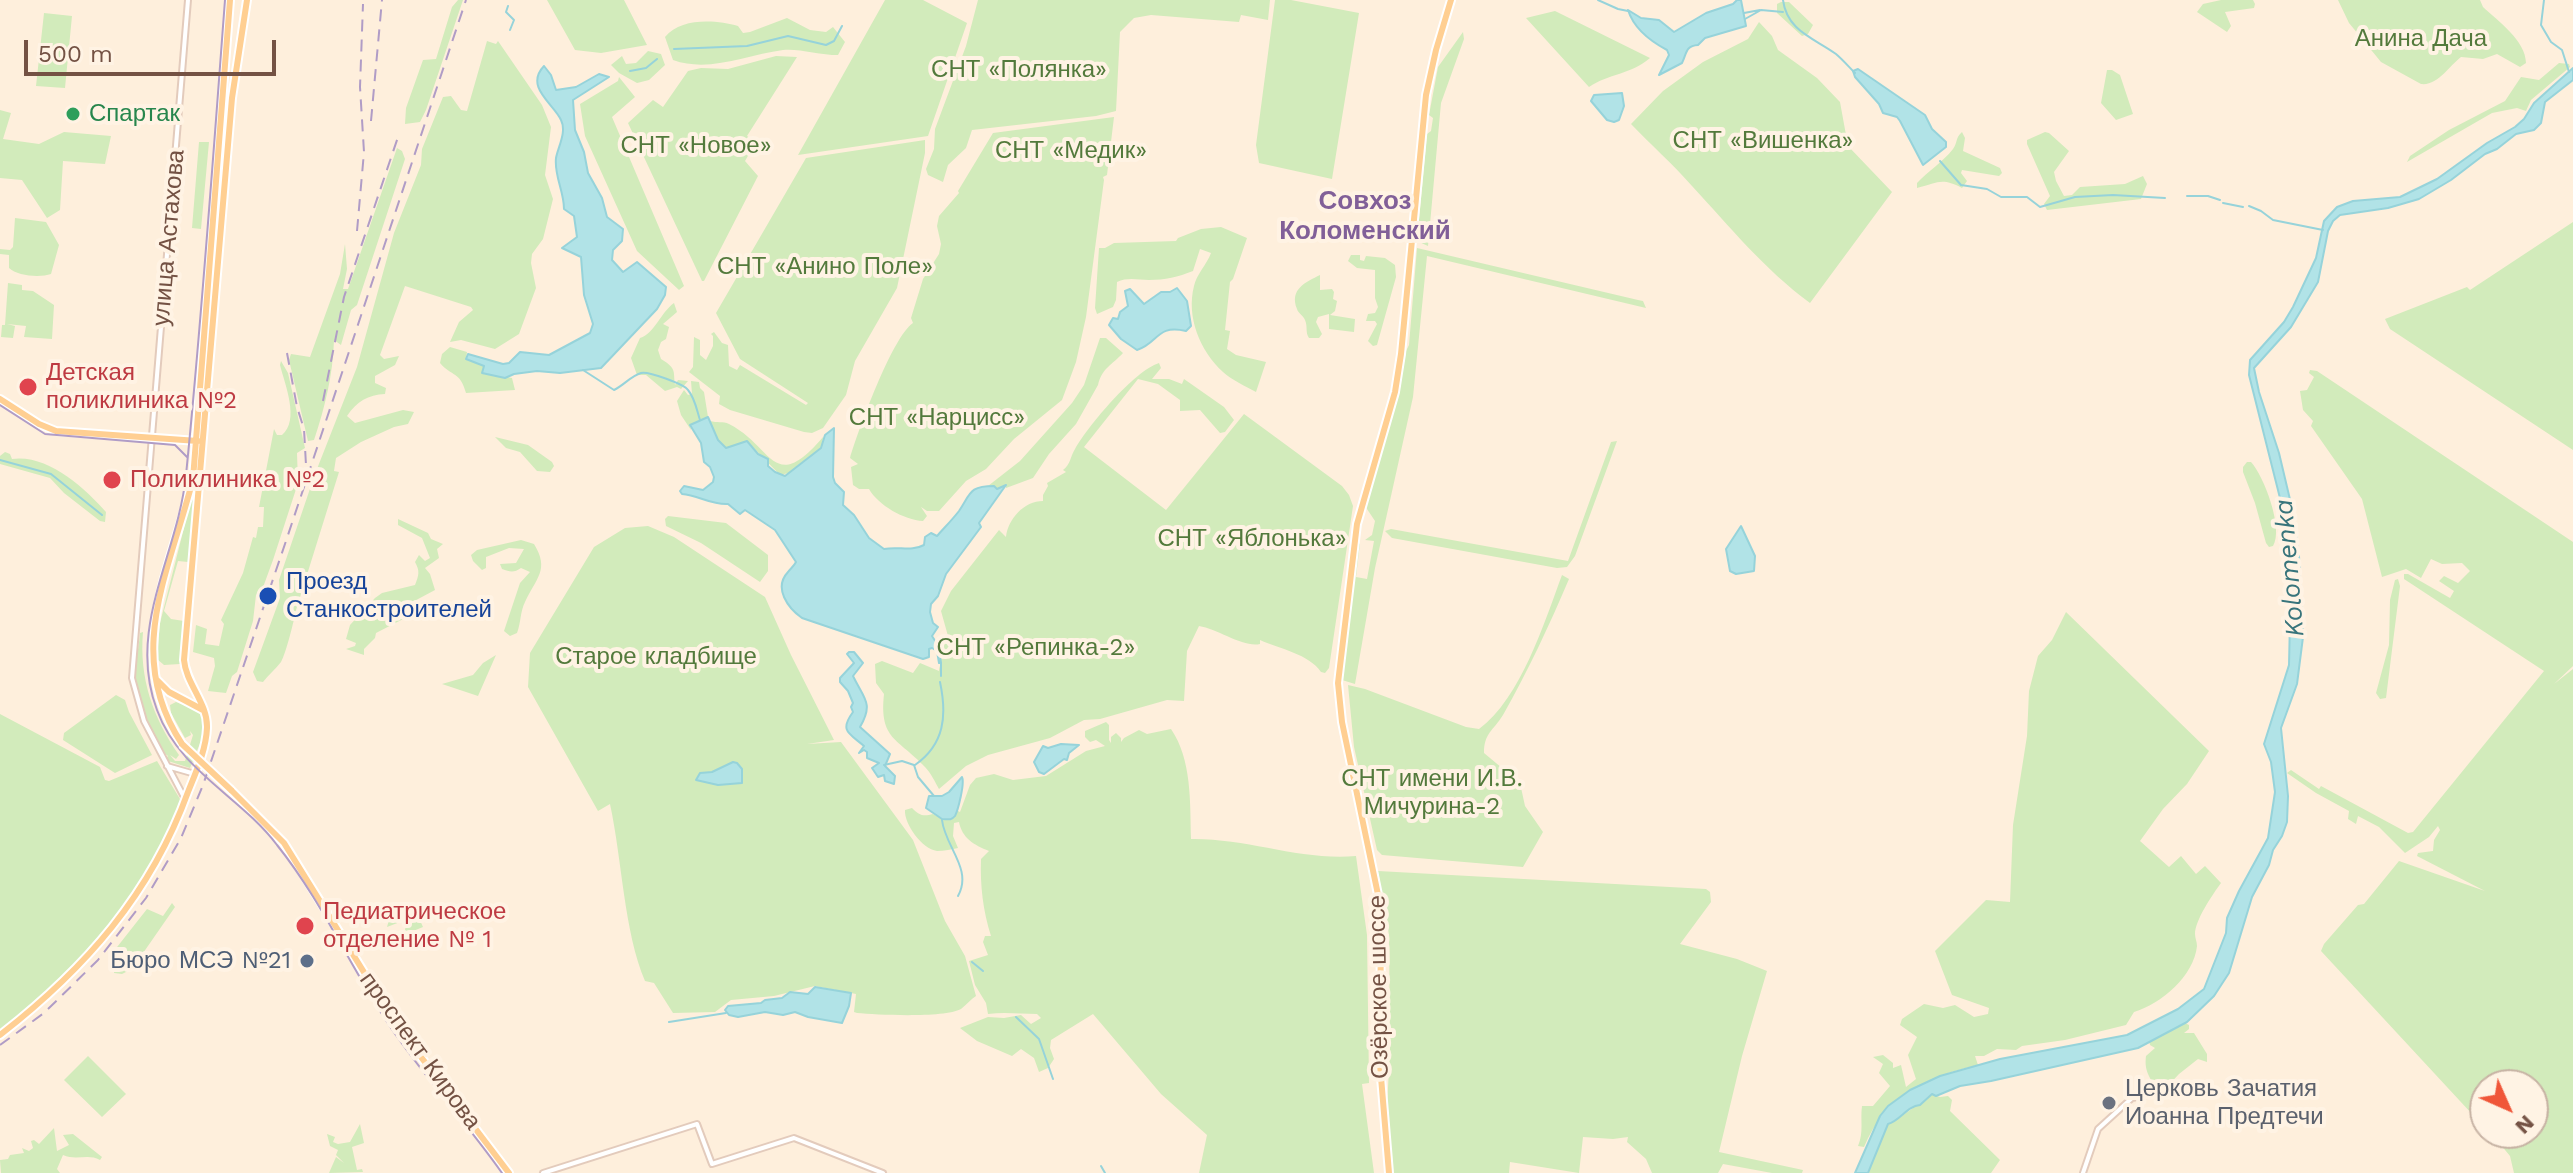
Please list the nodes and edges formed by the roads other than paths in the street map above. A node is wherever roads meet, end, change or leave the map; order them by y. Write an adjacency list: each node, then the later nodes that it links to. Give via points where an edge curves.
1 (188, 0): 16 (street, улица Астахова)
2 (230, 0): 5 (main road, улица Астахова)
3 (247, 0): 6 (main road, улица Астахова)
4 (1451, 0): 31 (main road, Озёрское шоссе, via 1426,95 1401,354 1357,524 1338,683 1381,909 1380,1065)
5 (224, 78): 6 (main road); 7 (main road, улица Астахова)
6 (235, 79): 8 (main road, улица Астахова)
7 (222, 105): 8 (main road); 9 (main road, улица Астахова)
8 (232, 106): 10 (main road, улица Астахова)
9 (219, 139): 10 (main road); 11 (main road, улица Астахова)
10 (229, 139): 12 (main road, улица Астахова)
11 (215, 185): 12 (main road); 13 (main road, улица Астахова)
12 (225, 186): 14 (main road, улица Астахова)
13 (202, 347): 14 (main road); 17 (main road, улица Астахова)
14 (210, 347): 17 (main road, улица Астахова)
15 (0, 399): 16 (main road, via 56,431)
16 (152, 439): 17 (main road); 23 (street, улица Астахова, via 132,678 144,721)
17 (198, 441): 18 (main road, улица Астахова, via 193,479 156,613); 21 (main road, улица Астахова, via 184,660)
18 (154, 677): 19 (main road); 20 (main road, улица Астахова)
19 (179, 697): 20 (main road); 21 (main road)
20 (163, 710): 22 (main road, улица Астахова)
21 (205, 712): 24 (main road, via 207,735)
22 (182, 744): 28 (main road, проспект Кирова, bridge, via 284,843 396,1024)
23 (167, 766): 24 (street); 25 (street, улица Астахова)
24 (195, 774): 25 (main road)
25 (186, 800): 26 (main road, via 166,849 115,926 69,977)
26 (0, 1035)
27 (2172, 1086): 32 (street, via 2132,1098 2098,1129)
28 (509, 1173)
29 (543, 1173): 30 (street, via 697,1124 712,1164 794,1138)
30 (883, 1173)
31 (1389, 1173)
32 (2083, 1173)

